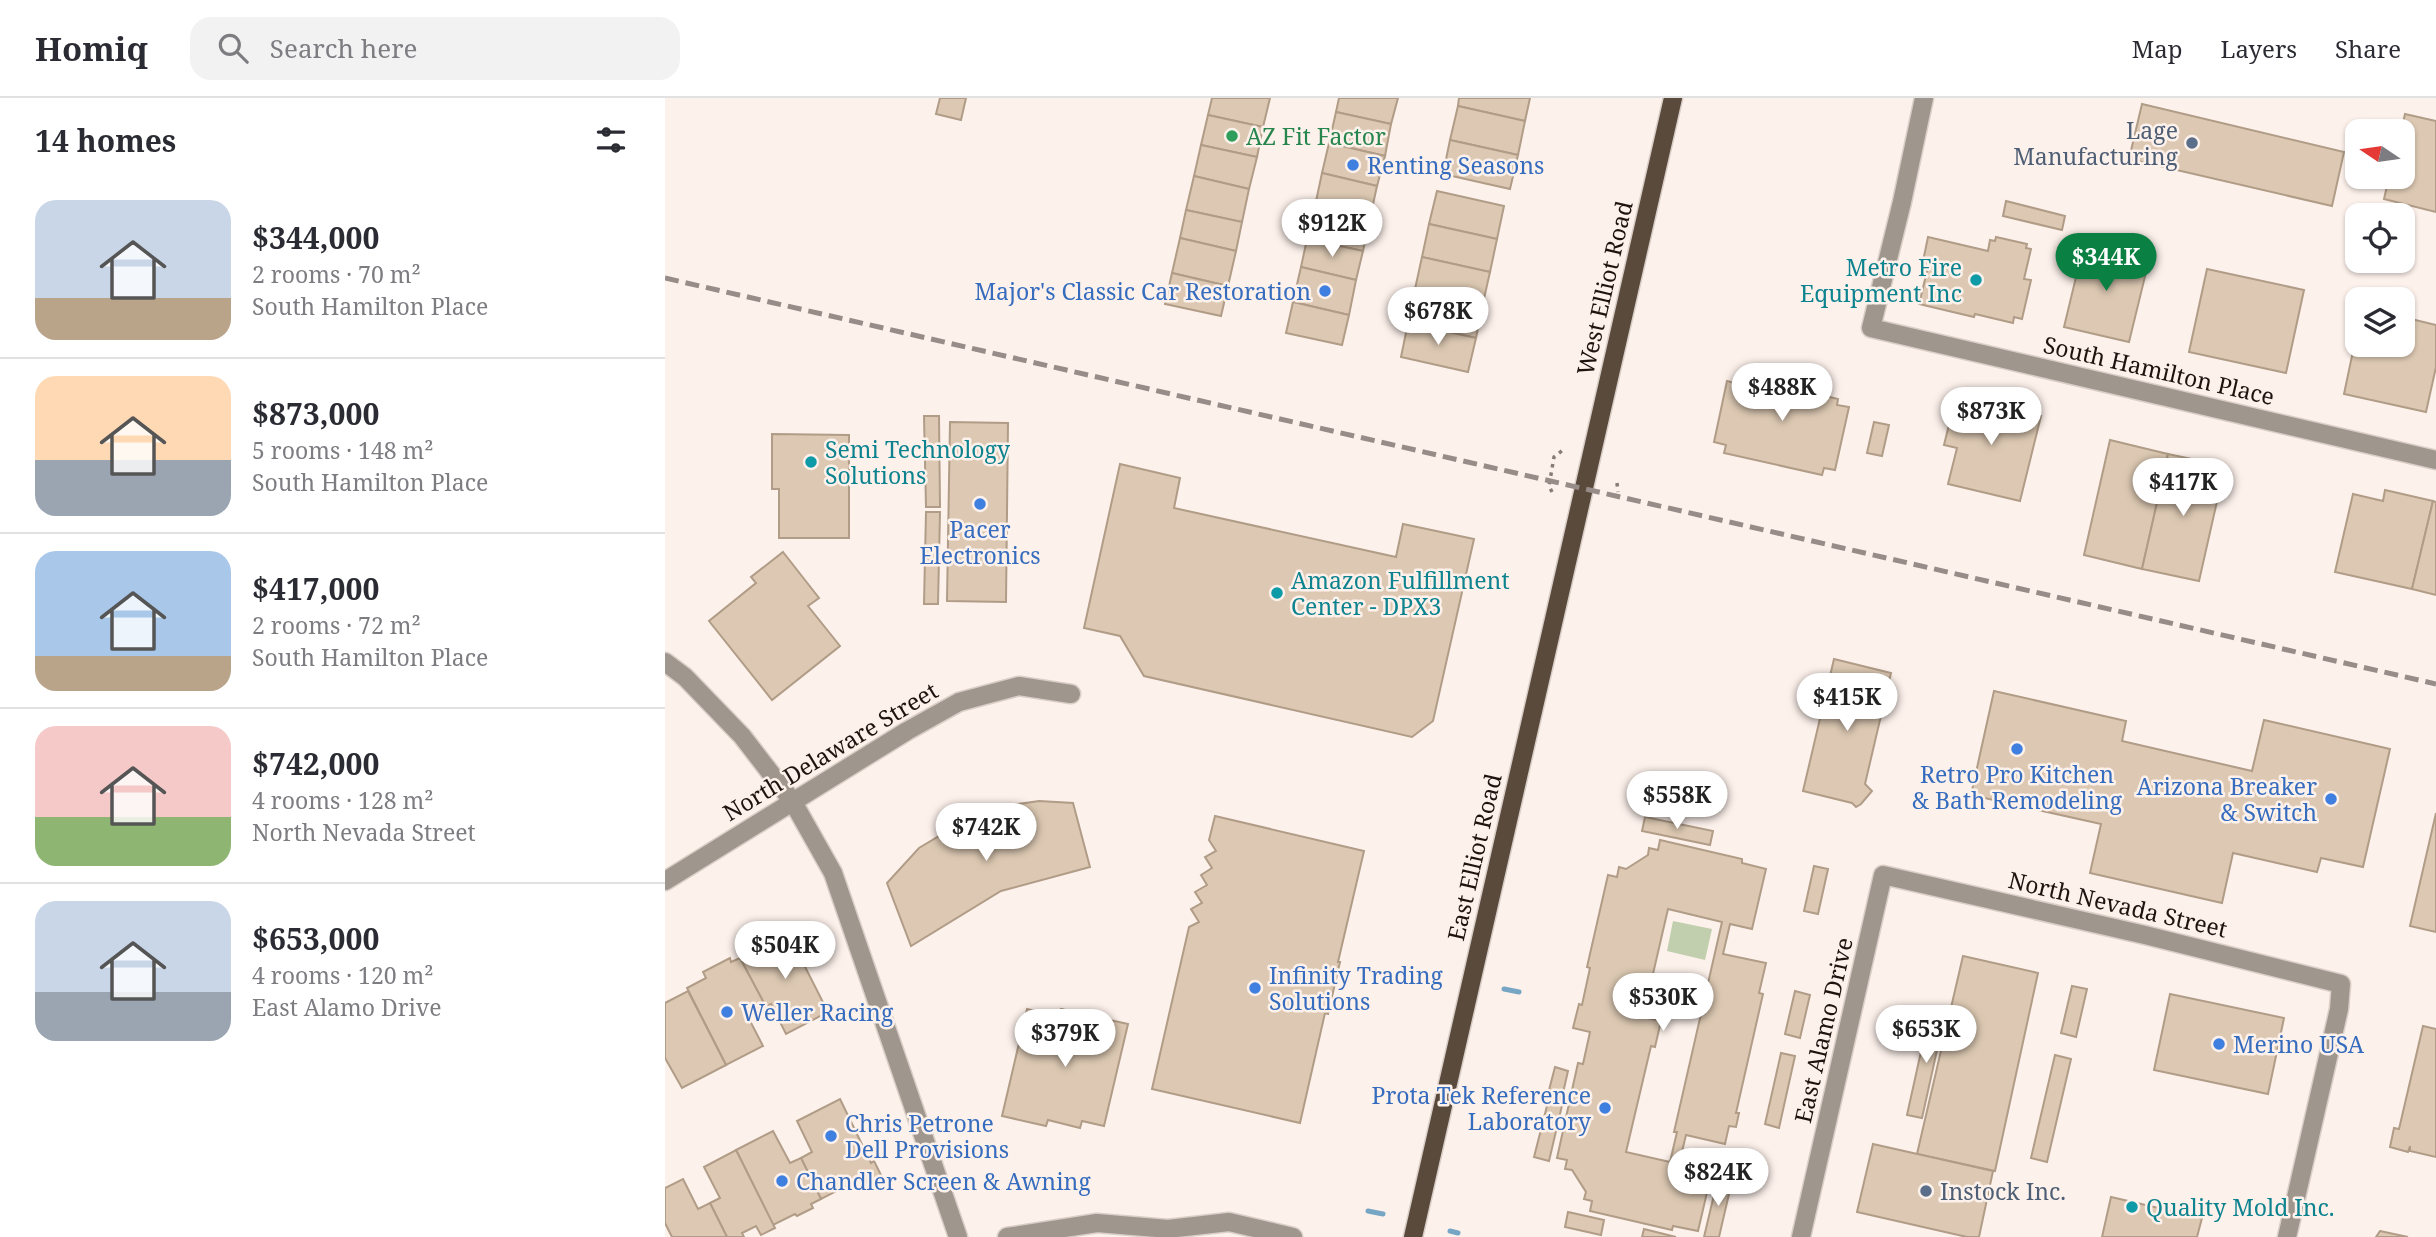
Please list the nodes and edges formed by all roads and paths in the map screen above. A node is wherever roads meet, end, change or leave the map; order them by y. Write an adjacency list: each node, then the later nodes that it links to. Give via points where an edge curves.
1 (1673, 98): 6 (main road, West Elliot Road)
2 (1924, 98): 4 (street, South Hamilton Place, via 1871,328)
3 (1563, 450): 7 (path, via 1554,457)
4 (2436, 460)
5 (1616, 483): 8 (path)
6 (1583, 488): 19 (main road, East Elliot Road)
7 (1552, 492)
8 (1618, 492)
9 (665, 662): 11 (street, via 742,736)
10 (1071, 694): 11 (street, North Delaware Street, via 1019,686 959,702)
11 (793, 802): 13 (street, North Delaware Street); 15 (street, via 833,873)
12 (1883, 874): 20 (street, East Alamo Drive); 21 (street, North Nevada Street, via 2341,984)
13 (665, 881)
14 (1168, 1228): 16 (street, via 1097,1223); 17 (street); 18 (street, via 1229,1222)
15 (958, 1237)
16 (1007, 1237)
17 (1185, 1237)
18 (1293, 1237)
19 (1413, 1237)
20 (1801, 1237)
21 (2287, 1237)

